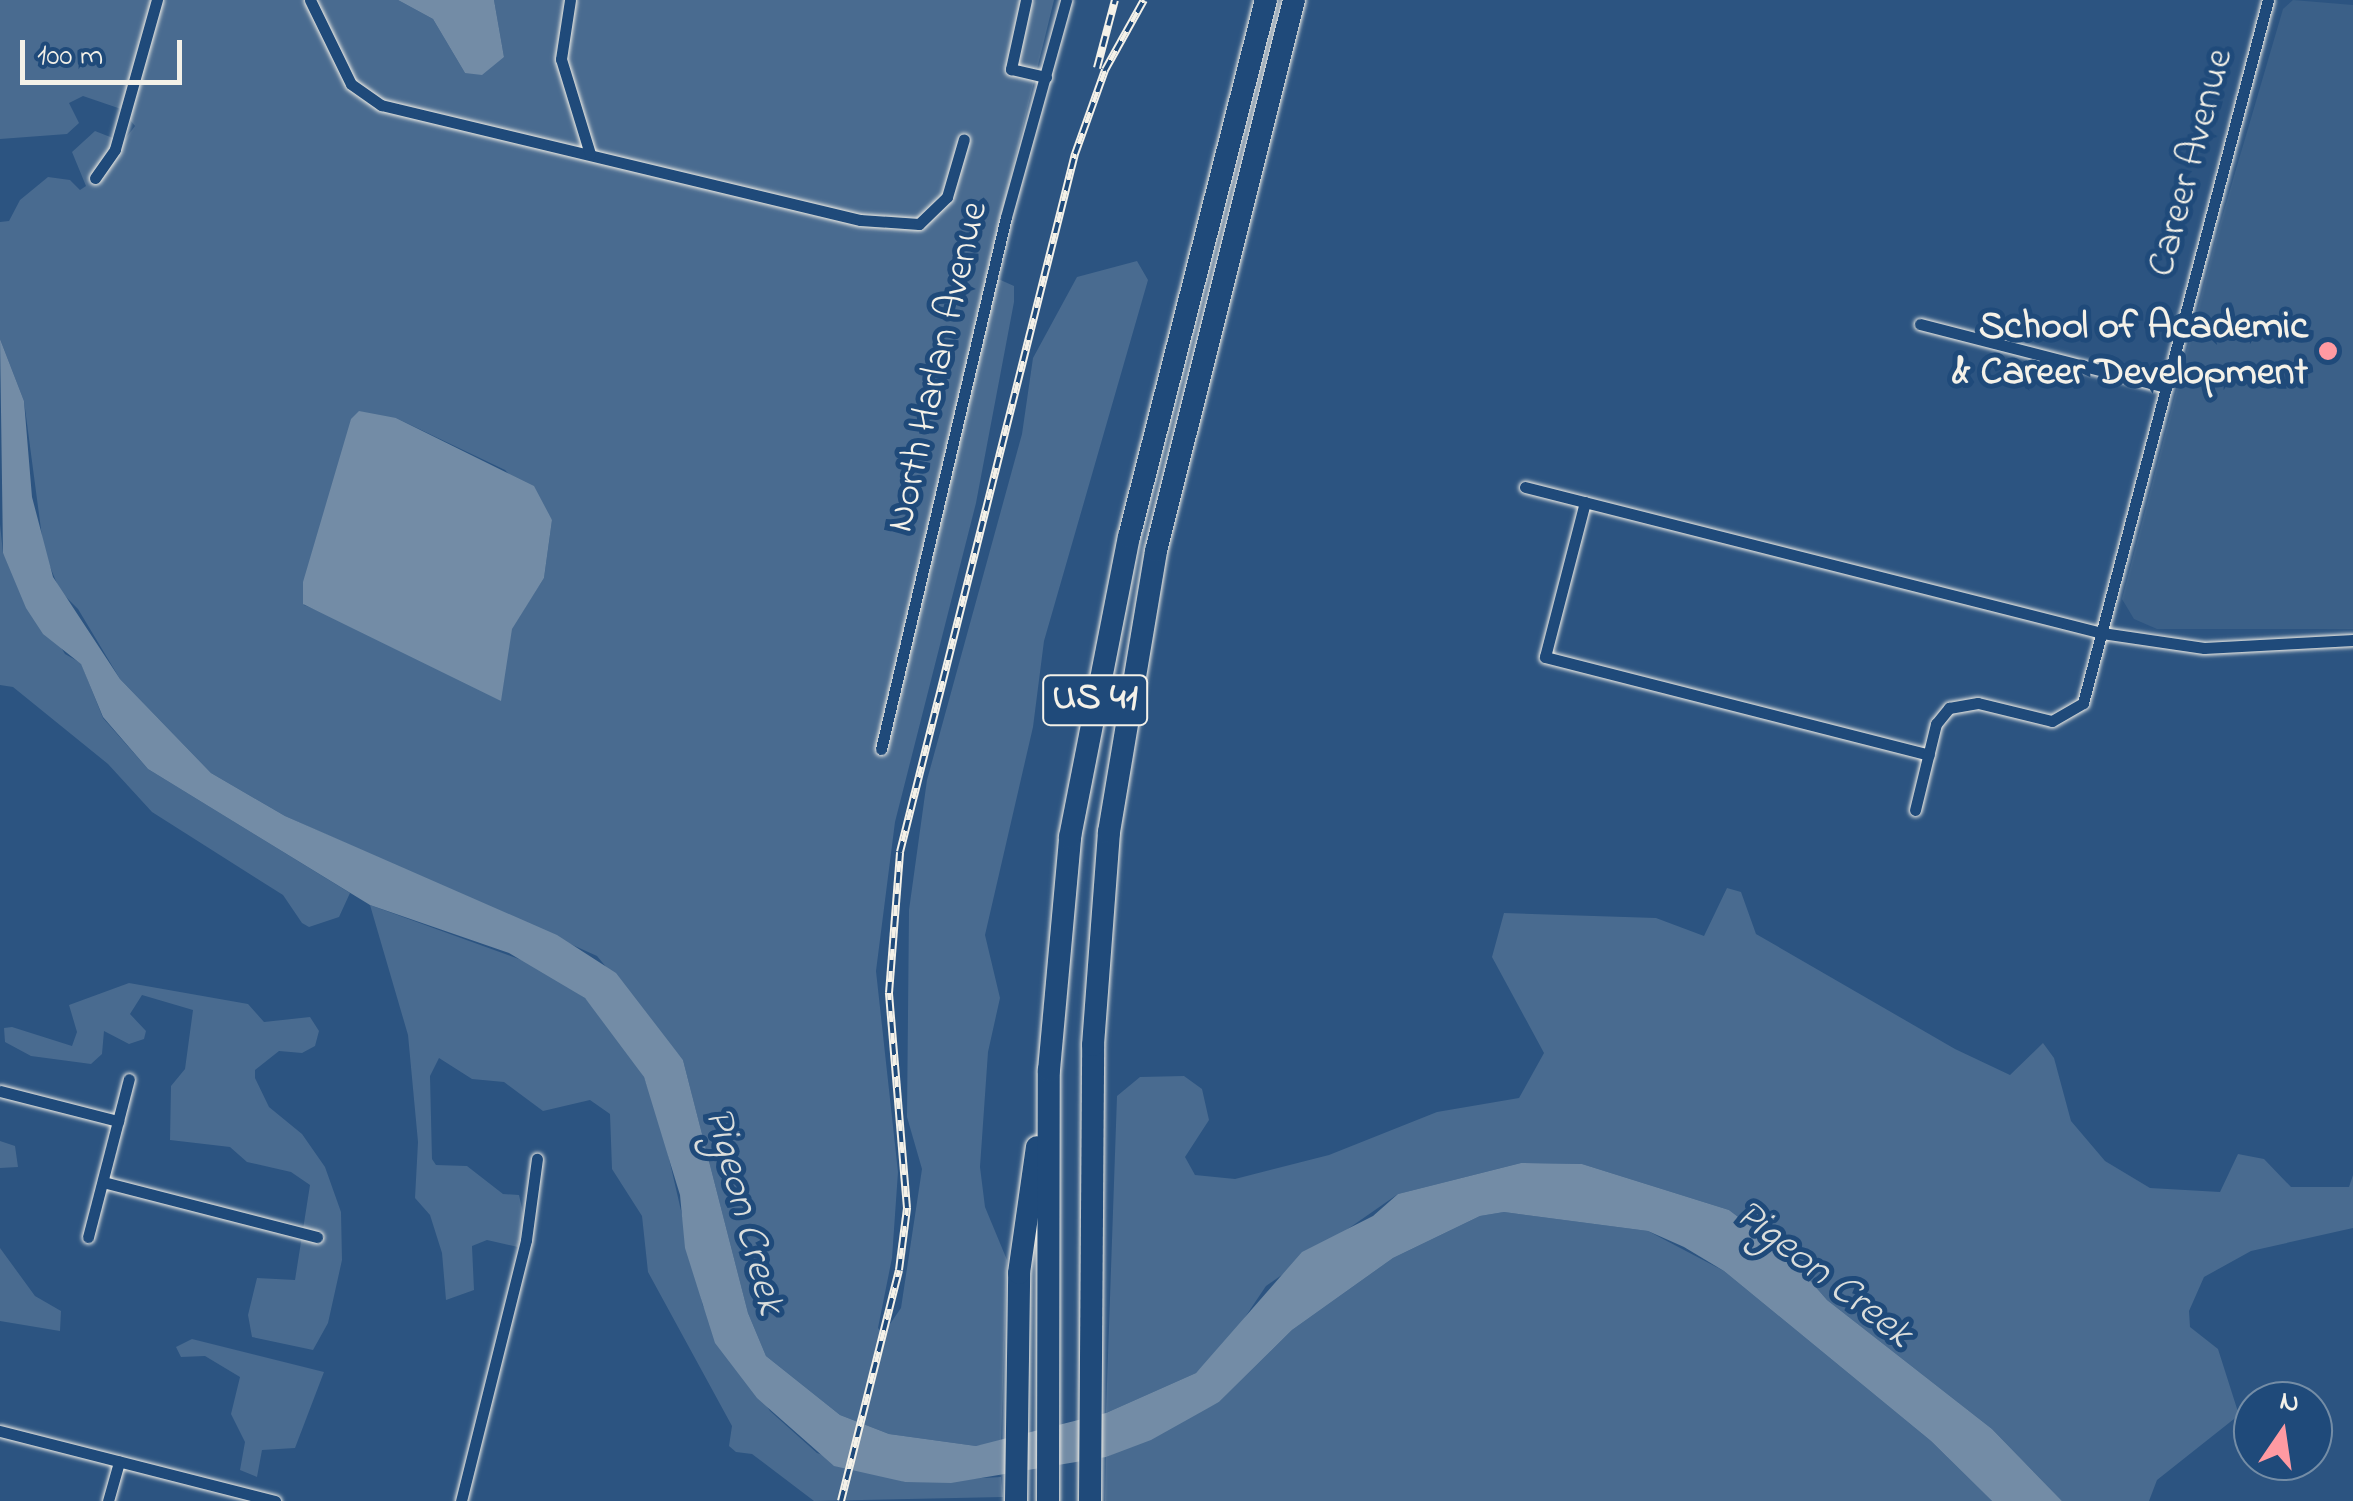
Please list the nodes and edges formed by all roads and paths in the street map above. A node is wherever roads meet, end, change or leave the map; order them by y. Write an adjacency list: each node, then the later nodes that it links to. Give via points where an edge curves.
1 (157, 0): 12 (street, via 115,149)
2 (310, 0): 11 (street, via 351,84 367,98)
3 (570, 0): 11 (street, via 561,59)
4 (1026, 0): 9 (street, via 1012,69)
5 (1066, 0): 9 (street, North Harlan Avenue)
6 (1266, 0): 22 (highway, US 41, via 1102,665 1070,837)
7 (1294, 0): 37 (highway, US 41, via 1163,521 1127,707 1092,1044)
8 (2268, 0): 14 (street, Career Avenue)
9 (1046, 78): 19 (street, North Harlan Avenue, via 1006,217)
10 (964, 140): 11 (street, via 947,196 920,224 898,227)
11 (590, 154)
12 (95, 178)
13 (1920, 324): 14 (street)
14 (2166, 388): 17 (street, Career Avenue)
15 (1525, 487): 16 (street)
16 (1585, 502): 17 (street); 20 (street, via 1545,657)
17 (2102, 633): 18 (street, via 2204,648); 20 (street, Career Avenue, via 2082,703 2071,715 2046,720 1960,704 1938,719)
18 (2353, 640)
19 (881, 749)
20 (1929, 756): 21 (street)
21 (1916, 810)
22 (1048, 1070): 35 (highway, via 1019,1273); 36 (highway, US 41)
23 (129, 1079): 25 (street)
24 (0, 1091): 25 (street)
25 (118, 1121): 27 (street)
26 (537, 1159): 34 (street, via 526,1240)
27 (102, 1182): 28 (street); 29 (street)
28 (317, 1236)
29 (88, 1237)
30 (0, 1432): 31 (street)
31 (119, 1462): 32 (street); 33 (street)
32 (108, 1501)
33 (275, 1501)
34 (462, 1501)
35 (1016, 1501)
36 (1048, 1501)
37 (1090, 1501)

